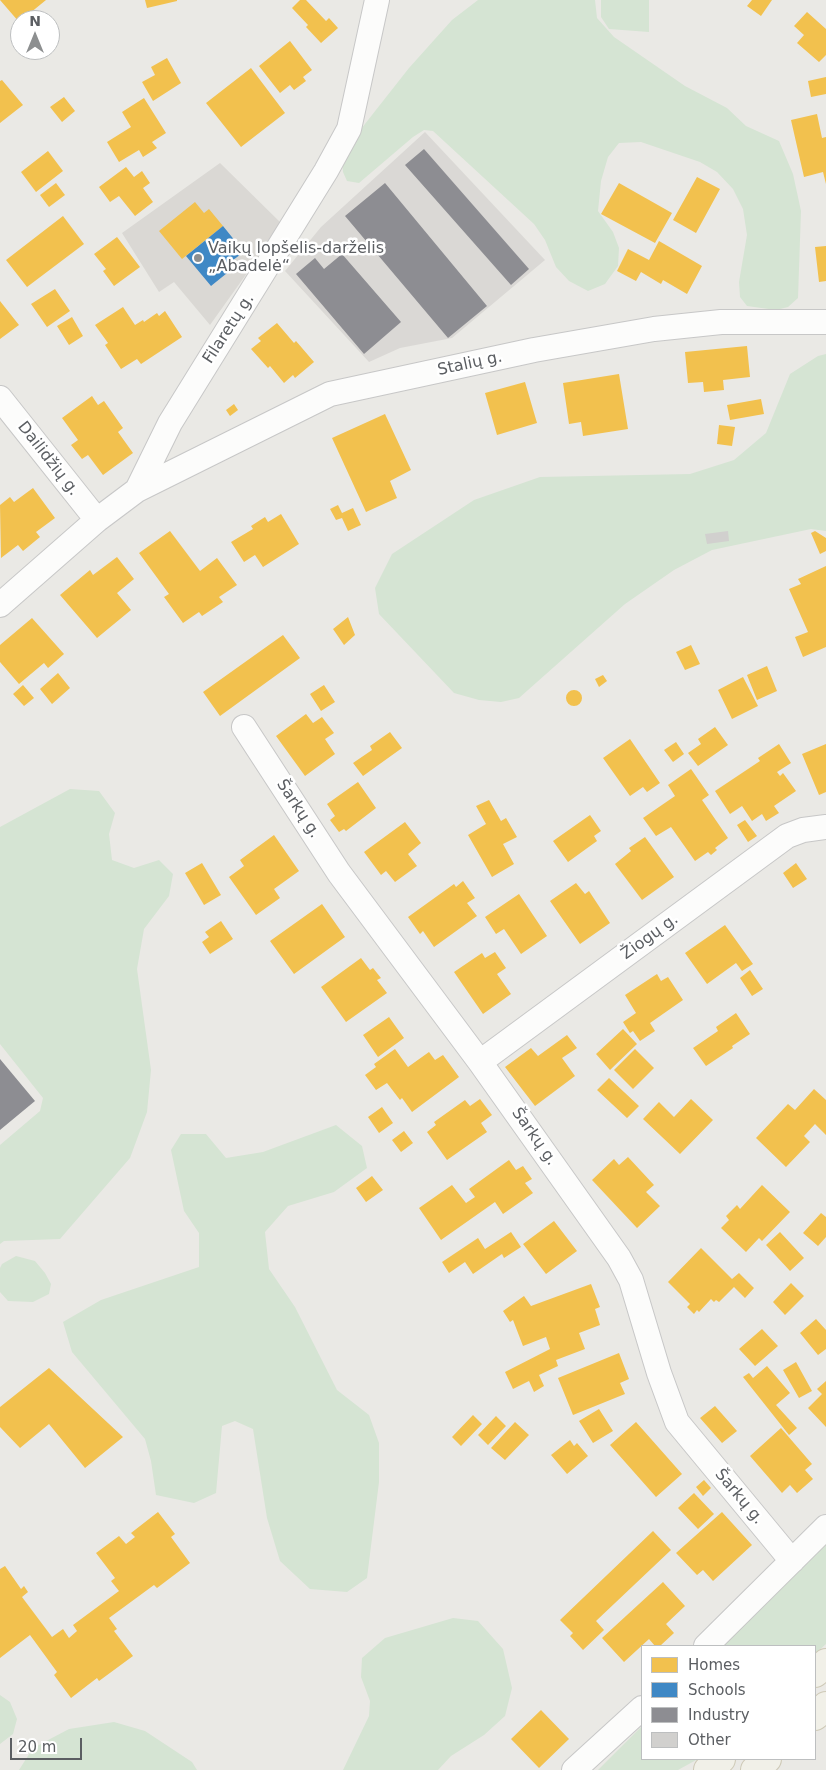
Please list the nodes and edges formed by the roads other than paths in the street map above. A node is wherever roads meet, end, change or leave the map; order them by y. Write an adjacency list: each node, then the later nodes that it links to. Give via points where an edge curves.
1 (378, 0): 4 (street, Filaretų g., via 349,129 170,423)
2 (826, 322): 4 (street, Stalių g., via 721,322 654,329 534,350 330,394)
3 (0, 398): 5 (street, Dailidžių g.)
4 (136, 490): 5 (street, Filaretų g.)
5 (97, 520): 6 (street, Filaretų g.)
6 (0, 606)
7 (244, 726): 9 (street, Šarkų g., via 339,872)
8 (826, 826): 9 (street, Žiogų g., via 787,836)
9 (480, 1062): 11 (street, Šarkų g., via 619,1258 631,1280 677,1422)
10 (826, 1527): 11 (street)
11 (792, 1561): 12 (street)
12 (707, 1645)
13 (826, 1663): 14 (main road)
14 (816, 1672)
15 (826, 1706): 17 (main road)
16 (641, 1709): 20 (street)
17 (816, 1715)
18 (719, 1760): 21 (main road)
19 (766, 1760): 22 (main road)
20 (574, 1770)
21 (708, 1770)
22 (755, 1770)

